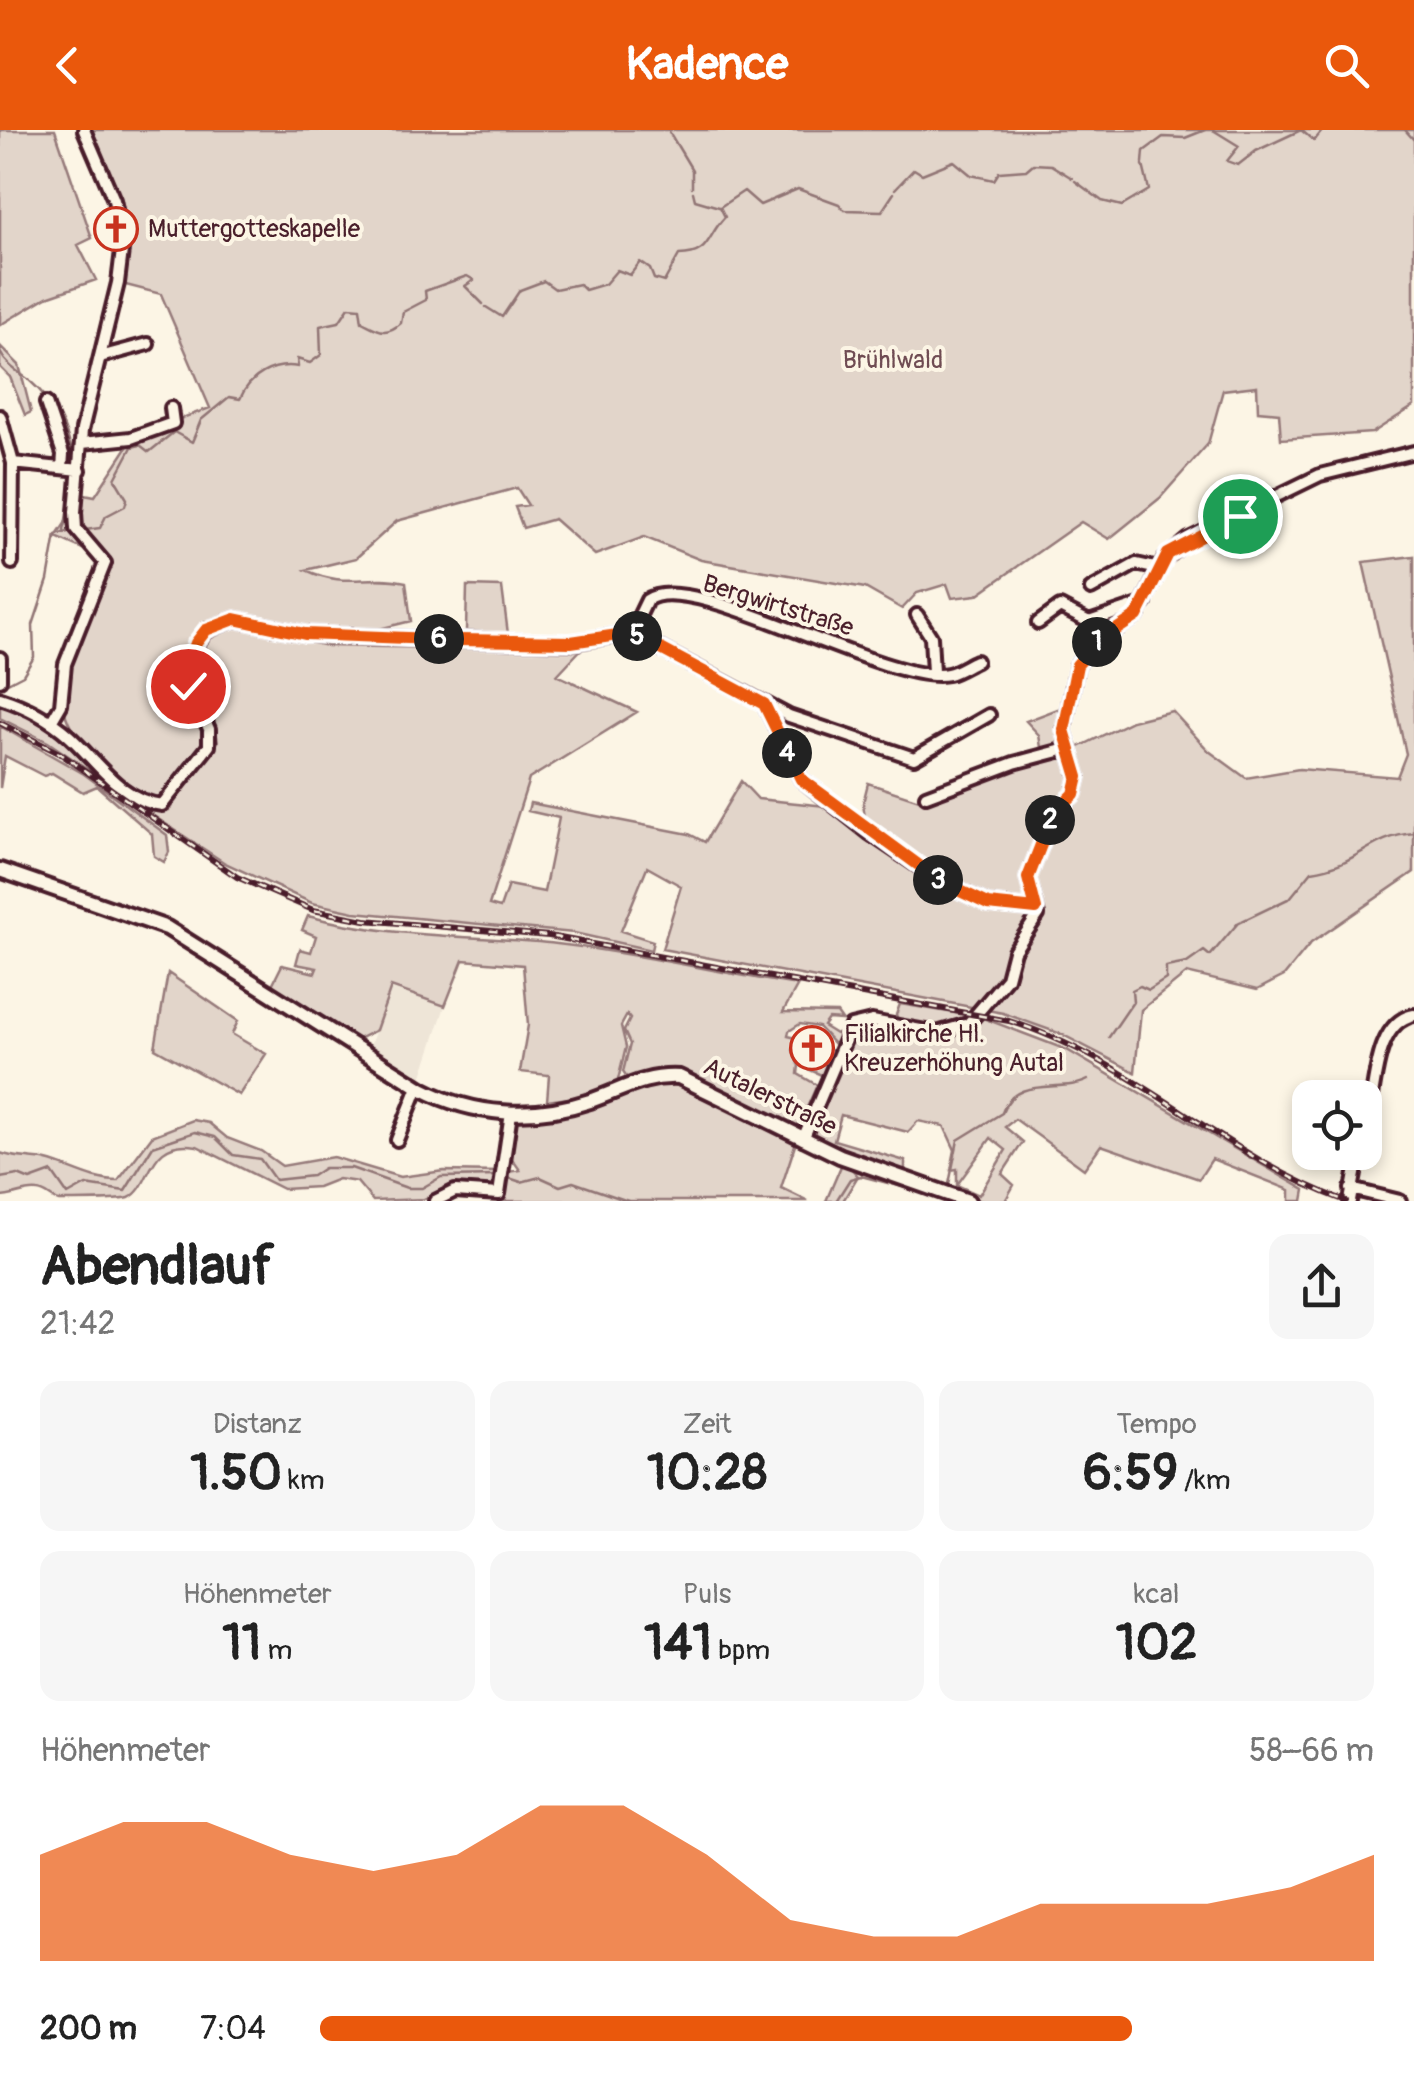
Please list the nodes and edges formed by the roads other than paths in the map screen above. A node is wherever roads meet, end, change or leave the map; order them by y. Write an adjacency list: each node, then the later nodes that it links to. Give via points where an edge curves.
1 (84, 130): 3 (street, via 114,200 122,242)
2 (148, 344): 3 (street)
3 (100, 357): 7 (street)
4 (46, 403): 10 (street)
5 (171, 408): 7 (street, via 173,423 159,432)
6 (0, 416): 9 (street)
7 (82, 444): 11 (street)
8 (1414, 452): 13 (street, via 1320,475 1189,539)
9 (13, 463): 10 (street); 12 (street)
10 (62, 468): 11 (street)
11 (80, 470): 26 (street, via 76,529 105,563 65,664 61,705)
12 (12, 563)
13 (1159, 570): 14 (street, via 1136,564); 15 (street)
14 (1090, 589)
15 (1145, 603): 17 (street, via 1089,622 1060,607); 27 (street, via 1077,665 1064,730)
16 (918, 615): 21 (street, via 931,637)
17 (1038, 623)
18 (631, 633): 21 (street, Bergwirtstraße, via 647,600 664,594); 24 (street); 26 (street, via 548,642 305,634 251,620 220,622 196,643 186,672 209,729 209,746 162,805 112,780)
19 (0, 658): 22 (street)
20 (976, 662): 21 (street, Bergwirtstraße, via 946,675)
21 (934, 672)
22 (0, 680)
23 (2, 699): 26 (street)
24 (764, 704): 25 (street, via 914,758); 30 (street, via 801,779 869,832 943,883 988,904)
25 (990, 715)
26 (51, 722)
27 (1070, 748): 28 (street); 30 (street, via 1078,777 1074,794 1053,814 1028,878)
28 (926, 796)
29 (0, 870): 33 (main road, Autalerstraße, via 180,936)
30 (1036, 909): 35 (street, via 1007,978 968,1024 938,1032 872,1022 852,1026)
31 (1414, 1015): 32 (street, via 1398,1021 1383,1042)
32 (1375, 1080)
33 (418, 1087): 34 (main road, Autalerstraße, via 464,1109); 36 (street)
34 (511, 1113): 35 (main road, Autalerstraße, via 588,1102 655,1076 680,1077); 39 (street, via 495,1196 455,1192)
35 (803, 1139): 40 (main road, Autalerstraße)
36 (397, 1140)
37 (1355, 1170): 38 (street)
38 (1350, 1195): 41 (street)
39 (435, 1201)
40 (968, 1201)
41 (1400, 1201)

